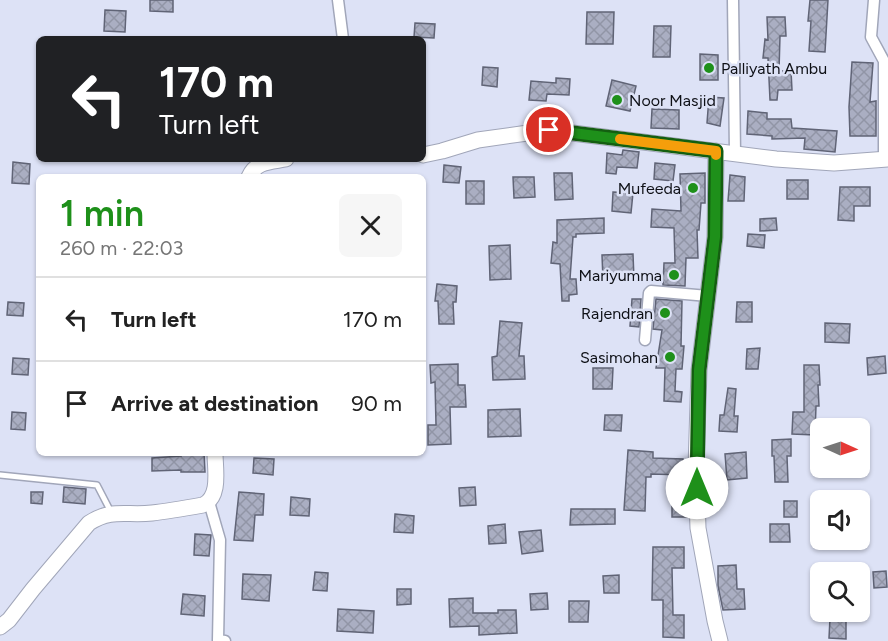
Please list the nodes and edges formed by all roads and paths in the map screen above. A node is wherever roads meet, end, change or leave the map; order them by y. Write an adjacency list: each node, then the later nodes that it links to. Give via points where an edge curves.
1 (338, 0): 4 (street)
2 (733, 0): 6 (street)
3 (873, 0): 8 (street, via 871,37 884,61)
4 (343, 36)
5 (716, 151): 6 (main road); 7 (main road, via 549,130 478,140); 11 (main road, via 715,237)
6 (735, 153): 8 (main road, via 834,163)
7 (426, 154)
8 (886, 159)
9 (272, 162): 10 (main road, via 259,165)
10 (249, 174)
11 (708, 296): 12 (street, via 649,292); 19 (main road, via 699,370 698,528)
12 (645, 340)
13 (215, 456): 15 (main road, via 214,496)
14 (0, 475): 16 (lane, via 97,485)
15 (209, 502): 16 (main road, via 150,513); 18 (street, via 220,540 218,640)
16 (112, 513): 17 (main road, via 88,524)
17 (0, 627)
18 (225, 641)
19 (720, 641)

